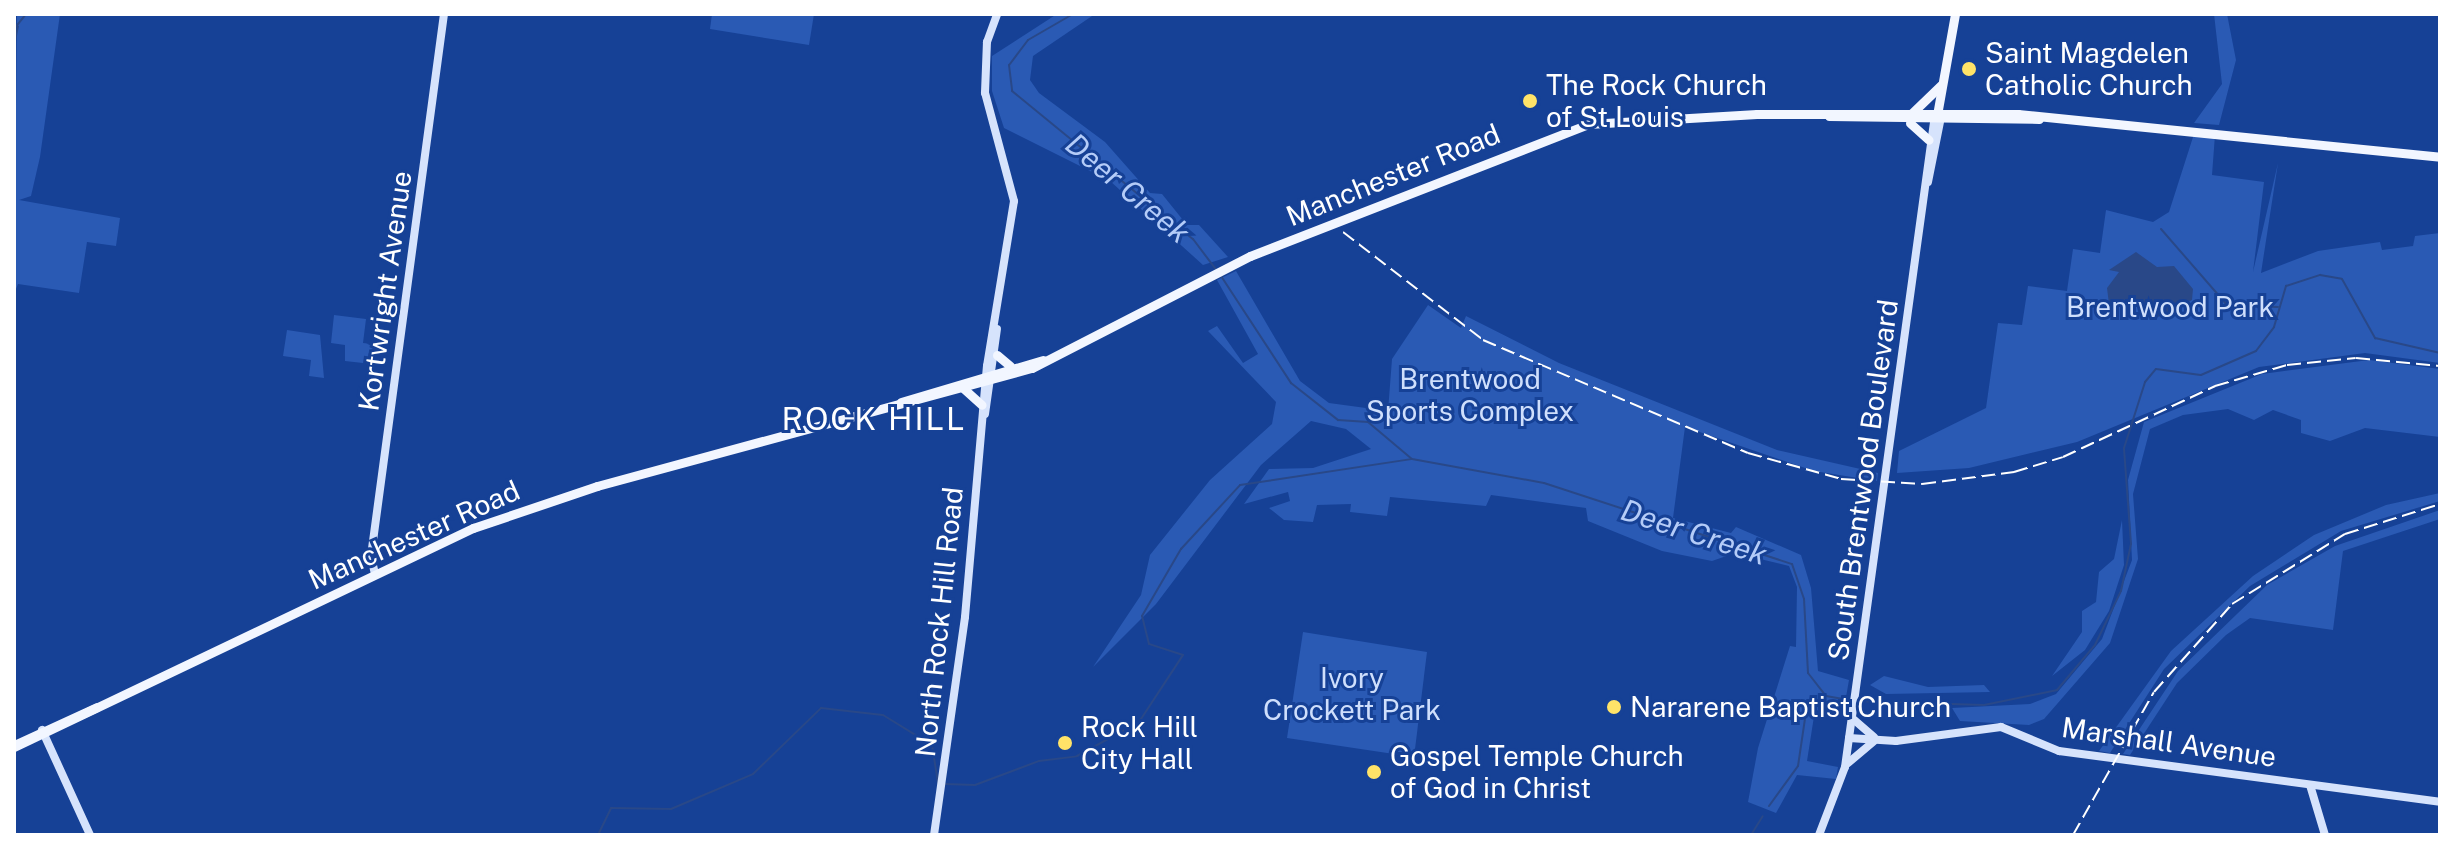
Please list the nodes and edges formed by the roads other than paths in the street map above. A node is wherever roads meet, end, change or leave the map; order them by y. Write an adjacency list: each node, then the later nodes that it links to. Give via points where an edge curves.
1 (444, 14): 18 (street, Kortwright Avenue, via 371,556)
2 (997, 14): 10 (street, via 987,42 985,93 1014,201)
3 (1955, 14): 4 (main road, South Brentwood Boulevard)
4 (1943, 83): 5 (main road); 6 (main road, South Brentwood Boulevard)
5 (1910, 118): 6 (main road, Manchester Road); 7 (main road); 12 (main road, Manchester Road, via 1583,126 1208,274)
6 (1937, 119): 7 (street, South Brentwood Boulevard); 8 (main road, Manchester Road, via 2039,119 2368,144); 9 (street, South Brentwood Boulevard)
7 (1929, 140): 9 (street, South Brentwood Boulevard)
8 (2440, 157)
9 (1928, 183): 19 (street, South Brentwood Boulevard)
10 (997, 327): 11 (street); 14 (street)
11 (997, 355): 13 (main road); 14 (street)
12 (1045, 359): 13 (main road, Manchester Road); 14 (main road, Manchester Road)
13 (1010, 366): 14 (main road, Manchester Road)
14 (990, 376): 15 (main road, Manchester Road); 16 (main road, Manchester Road); 17 (street, North Rock Hill Road)
15 (963, 388): 16 (main road, Manchester Road); 17 (main road)
16 (901, 402): 18 (main road, Manchester Road, via 556,499)
17 (984, 409): 29 (street, North Rock Hill Road)
18 (375, 574): 20 (main road, Manchester Road)
19 (1852, 714): 21 (street, South Brentwood Boulevard); 23 (street, via 1864,733)
20 (43, 732): 24 (main road, Manchester Road); 28 (street)
21 (1849, 738): 22 (street, Marshall Avenue); 25 (street, South Brentwood Boulevard)
22 (1877, 741): 23 (street, Marshall Avenue); 25 (street, via 1859,748)
23 (1896, 741): 26 (street, Marshall Avenue, via 2001,727 2054,750)
24 (14, 746)
25 (1845, 767): 30 (street, South Brentwood Boulevard)
26 (2310, 785): 27 (street, Marshall Avenue); 31 (street)
27 (2440, 802)
28 (90, 835)
29 (934, 835)
30 (1819, 835)
31 (2325, 835)

